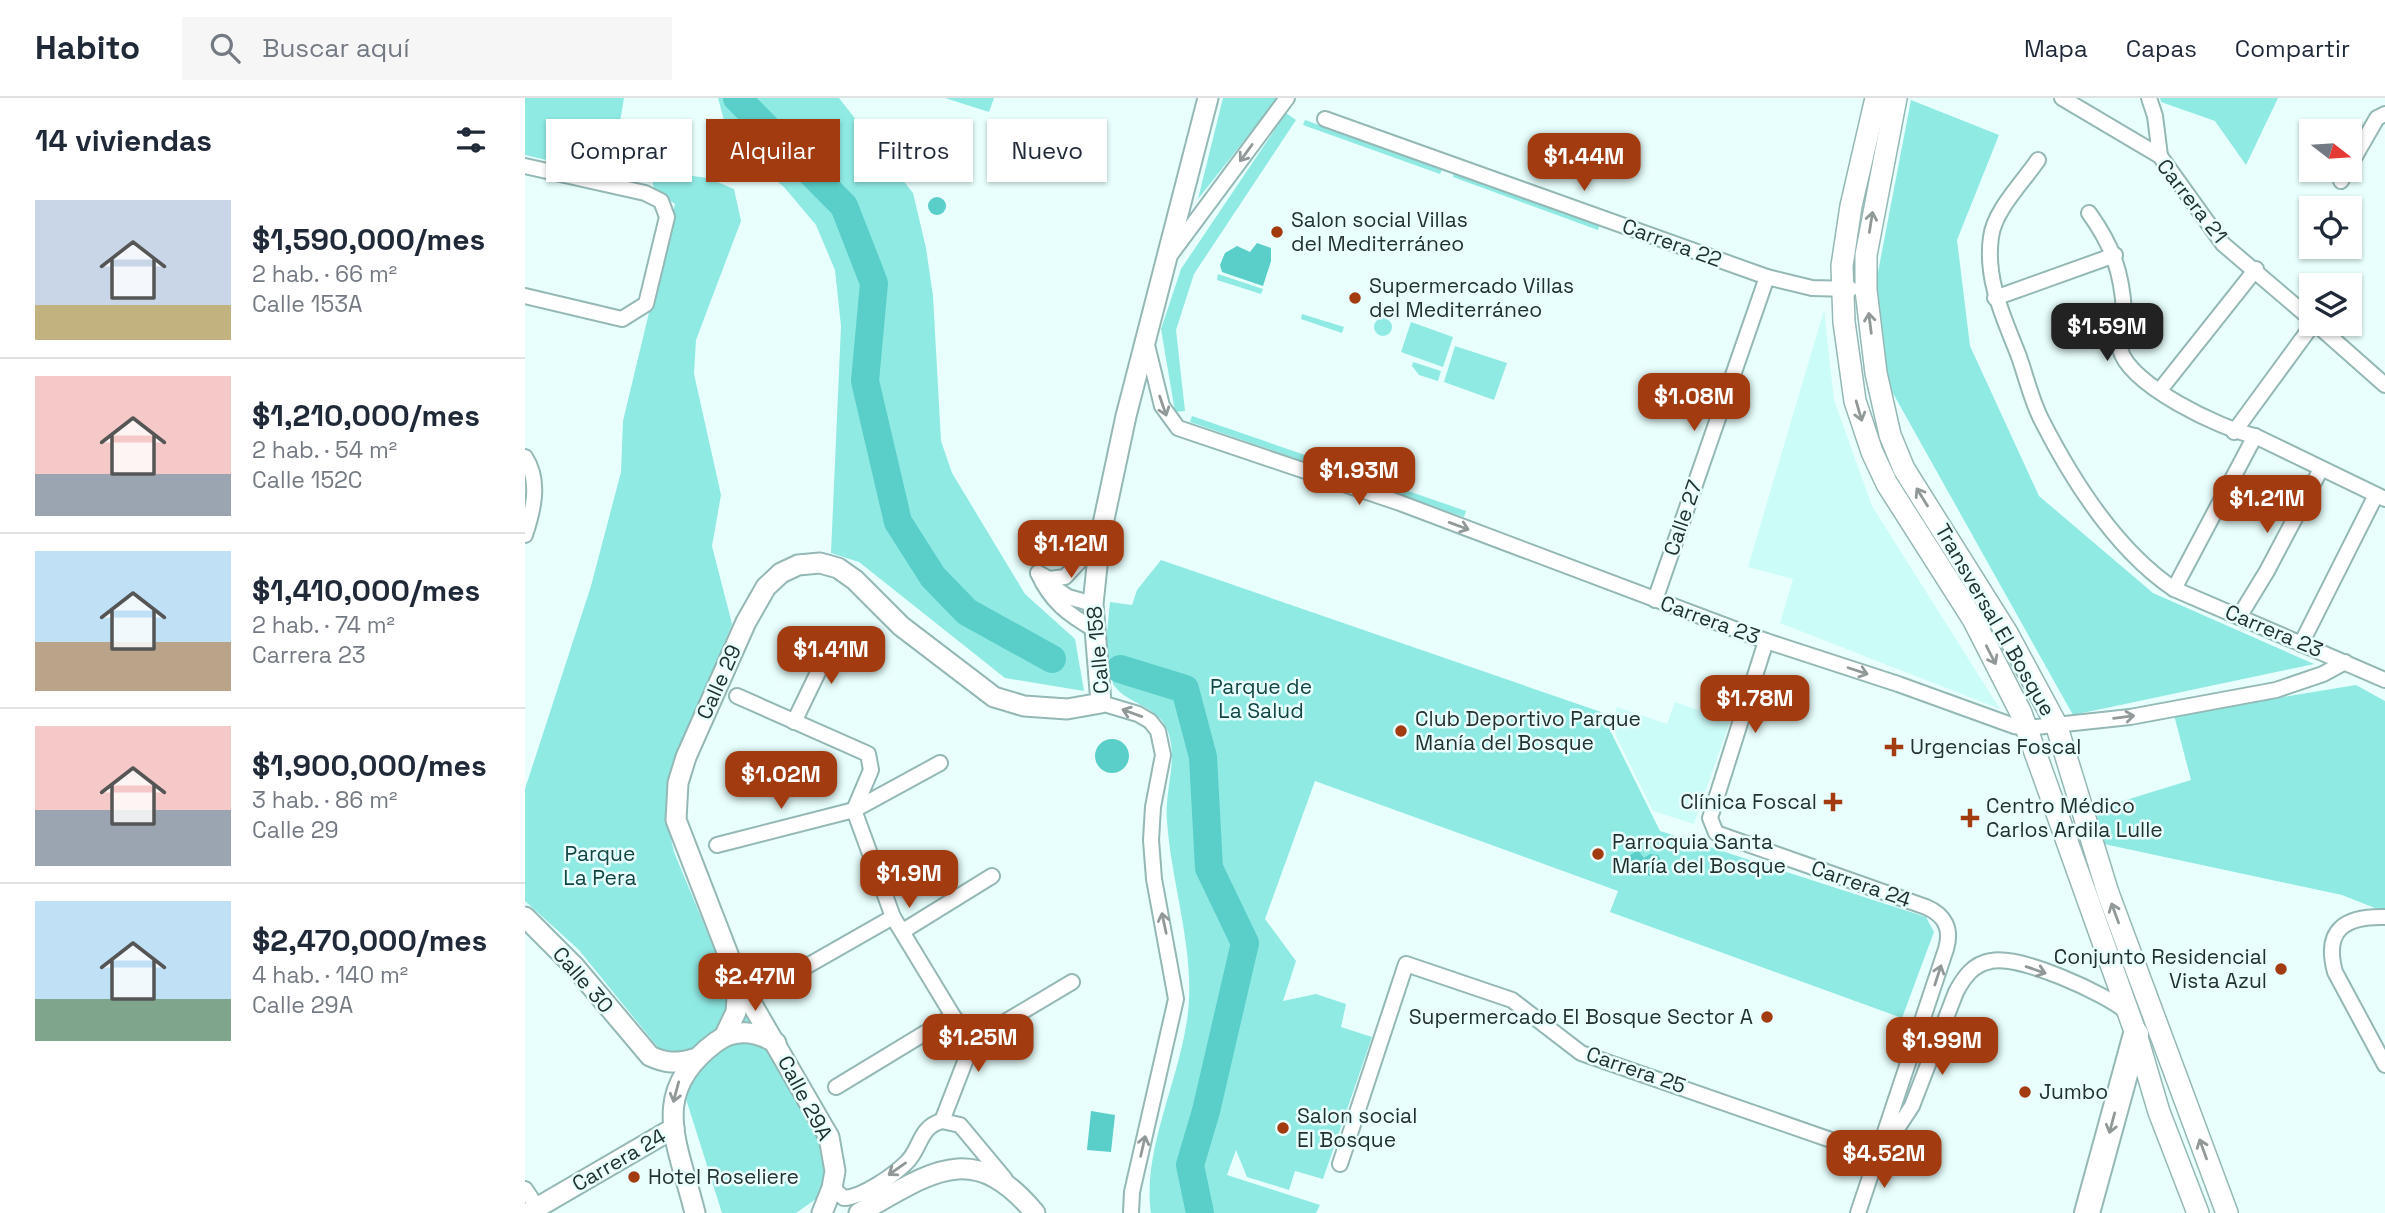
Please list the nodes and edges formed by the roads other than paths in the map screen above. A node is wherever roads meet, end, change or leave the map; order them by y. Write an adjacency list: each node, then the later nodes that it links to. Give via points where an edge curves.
1 (1208, 98): 15 (street, Calle 158)
2 (1287, 98): 15 (street, one-way to 15)
3 (1876, 98): 18 (main road, Transversal El Bosque, via 1851,206)
4 (1896, 98): 19 (main road, Transversal El Bosque, one-way to 4, via 1866,255)
5 (2062, 98): 10 (street, Carrera 21)
6 (2149, 98): 10 (street)
7 (2385, 114): 9 (street, via 2377,118)
8 (1325, 119): 17 (street, Carrera 22)
9 (2363, 142)
10 (2160, 156): 16 (street, Carrera 21, via 2223,244)
11 (2038, 160): 21 (street, Carrera 23, via 1991,233 1989,258)
12 (525, 166): 20 (street, via 645,194 661,201 667,217 646,304 631,315 622,319)
13 (2089, 213): 14 (street)
14 (2115, 256): 21 (street); 27 (street, via 2124,316 2119,347 2125,364)
15 (1164, 264): 25 (street, Calle 158)
16 (2256, 269): 22 (street, Carrera 21); 27 (street)
17 (1767, 276): 18 (street, Carrera 22, via 1812,288); 37 (street, Calle 27)
18 (1842, 289): 19 (street, Carrera 22); 50 (main road, Transversal El Bosque, one-way to 50, via 1849,369 1872,452 1887,485 1973,620)
19 (1866, 290): 49 (main road, Transversal El Bosque, one-way to 19, via 2007,633 1904,469 1890,435 1876,373)
20 (525, 296)
21 (1995, 298): 36 (street, Carrera 23, via 2040,417 2074,478 2145,569)
22 (2299, 308)
23 (2304, 336): 28 (street)
24 (2330, 336): 26 (street, Carrera 21)
25 (1146, 340): 34 (street, Calle 158); 37 (street, Carrera 23, one-way to 37, via 1162,406 1178,428 1399,503)
26 (2385, 384)
27 (2160, 390): 28 (street)
28 (2234, 432): 29 (street)
29 (2255, 436): 31 (street); 36 (street)
30 (526, 461): 33 (street, via 534,487 534,509)
31 (2321, 469): 32 (street); 39 (street)
32 (2381, 497): 43 (street)
33 (525, 535)
34 (1100, 538): 35 (street, via 1065,577 1049,579); 38 (street, Calle 158)
35 (1038, 573): 38 (street, via 1056,592); 40 (street, via 1061,610)
36 (2174, 589): 39 (street, Carrera 23)
37 (1655, 600): 42 (street, Carrera 23)
38 (1094, 604): 40 (street, Calle 158)
39 (2239, 617): 43 (street, Carrera 23)
40 (1095, 629): 47 (street, Calle 158)
41 (836, 635): 48 (street)
42 (1766, 641): 50 (street, Carrera 23, one-way to 50, via 1898,684 1983,718); 73 (street, Carrera 24, one-way to 42, via 1949,939 1941,916 1926,907 1716,833 1710,818)
43 (2301, 644): 44 (street, Carrera 23)
44 (2345, 662): 45 (street, Carrera 23); 49 (street, Carrera 23, one-way to 44, via 2130,717 2276,690)
45 (2385, 680)
46 (737, 696): 48 (street)
47 (1101, 703): 53 (street, Calle 29, via 1056,708 1024,706 994,697 901,626 838,568 820,563 798,565 766,587 746,622 686,757 678,783); 83 (street, Calle 158, one-way to 47, via 1175,999 1151,840 1163,755 1158,731 1150,721)
48 (794, 722): 52 (street, via 868,754 871,770)
49 (2056, 724): 50 (street, Carrera 23); 87 (main road, Transversal El Bosque, one-way to 49, via 2108,893)
50 (2027, 728): 64 (main road, Transversal El Bosque)
51 (940, 763): 52 (street)
52 (854, 810): 54 (street); 57 (street)
53 (676, 820): 60 (street, Calle 29A)
54 (717, 845)
55 (992, 876): 59 (street)
56 (525, 917): 68 (street, Calle 30, via 575,967 650,1056 663,1062)
57 (893, 917): 59 (street); 62 (street)
58 (2385, 917): 69 (street, via 2358,917 2342,926 2331,956 2335,972)
59 (903, 931): 63 (street)
60 (738, 980): 65 (street, via 736,1012); 67 (street, Calle 29A)
61 (1072, 982): 66 (street)
62 (772, 986)
63 (953, 1016): 66 (street); 70 (street)
64 (2132, 1023): 73 (street, one-way to 64, via 1912,1106 1956,992 1972,970 1992,961 2009,961 2095,990); 85 (highway, one-way to 85); 86 (main road, Transversal El Bosque, via 2159,1112)
65 (725, 1035): 67 (street, via 752,1033); 68 (street)
66 (973, 1041): 71 (street)
67 (776, 1043): 75 (street, Calle 29A, via 829,1137 835,1171)
68 (692, 1059): 72 (street, one-way to 72, via 674,1091)
69 (2385, 1065)
70 (836, 1087)
71 (942, 1121): 75 (street, one-way to 75, via 923,1133 907,1162 857,1196 845,1198); 77 (street, via 960,1125)
72 (674, 1128): 78 (street, Carrera 24); 79 (street)
73 (1877, 1156): 74 (street, Carrera 25, via 1581,1053 1512,1000 1406,964); 84 (street)
74 (1340, 1164)
75 (832, 1188): 80 (street)
76 (525, 1189): 78 (street)
77 (1018, 1193): 81 (street, via 986,1173 949,1169); 82 (street)
78 (532, 1210)
79 (695, 1213)
80 (822, 1213)
81 (859, 1213)
82 (1035, 1213)
83 (1131, 1213)
84 (1858, 1213)
85 (2087, 1213)
86 (2198, 1213)
87 (2227, 1213)

